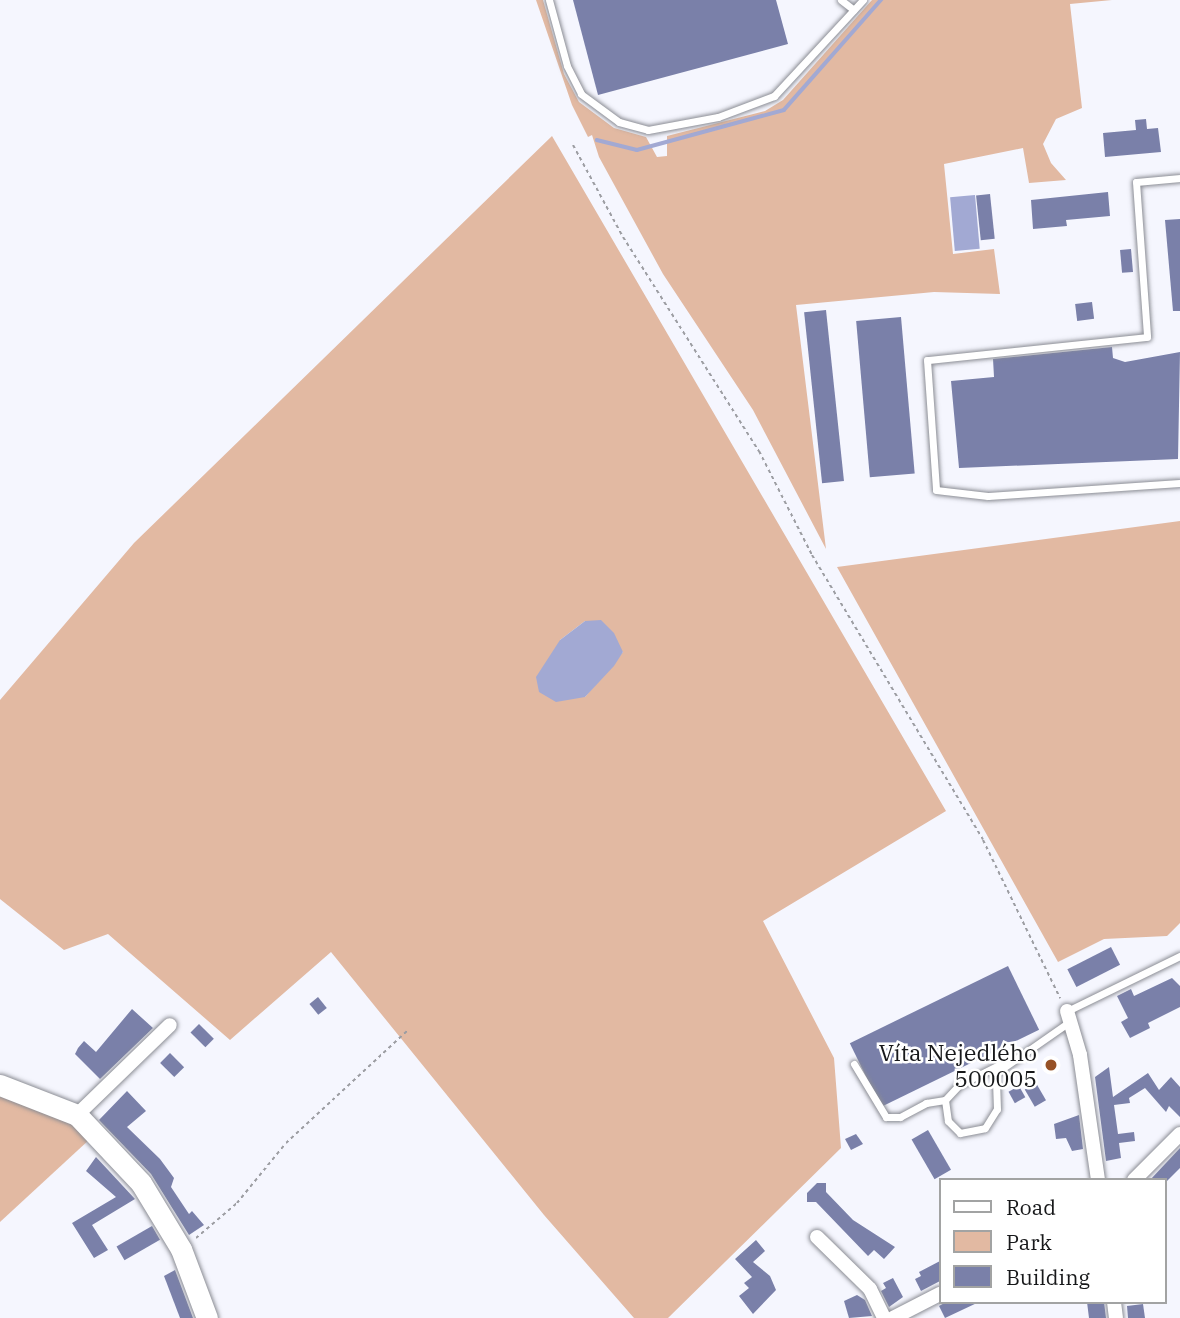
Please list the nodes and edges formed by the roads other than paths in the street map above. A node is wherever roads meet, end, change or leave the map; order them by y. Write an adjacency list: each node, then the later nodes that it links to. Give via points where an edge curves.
1 (549, 0): 4 (lane, via 567,66 581,94 619,122 648,130 718,117 774,96)
2 (841, 0): 4 (lane)
3 (863, 0): 4 (lane)
4 (854, 10)
5 (1180, 178): 6 (lane, via 1136,182 1147,337 927,360 936,490 988,496)
6 (1180, 484)
7 (1180, 956): 8 (lane)
8 (1068, 1016): 10 (lane); 16 (street, via 1080,1055)
9 (170, 1025): 14 (street)
10 (1013, 1058): 13 (lane, via 959,1085); 13 (lane, via 996,1073 997,1109 985,1128 960,1133 948,1121)
11 (854, 1065): 13 (lane, via 886,1117 901,1117 926,1103)
12 (0, 1085): 14 (street)
13 (945, 1100)
14 (77, 1115): 20 (street, via 141,1183 181,1249)
15 (1180, 1134): 17 (street)
16 (1098, 1178)
17 (1136, 1178)
18 (817, 1237): 21 (street, via 870,1289)
19 (939, 1295): 22 (street)
20 (207, 1318)
21 (884, 1318)
22 (893, 1318)

